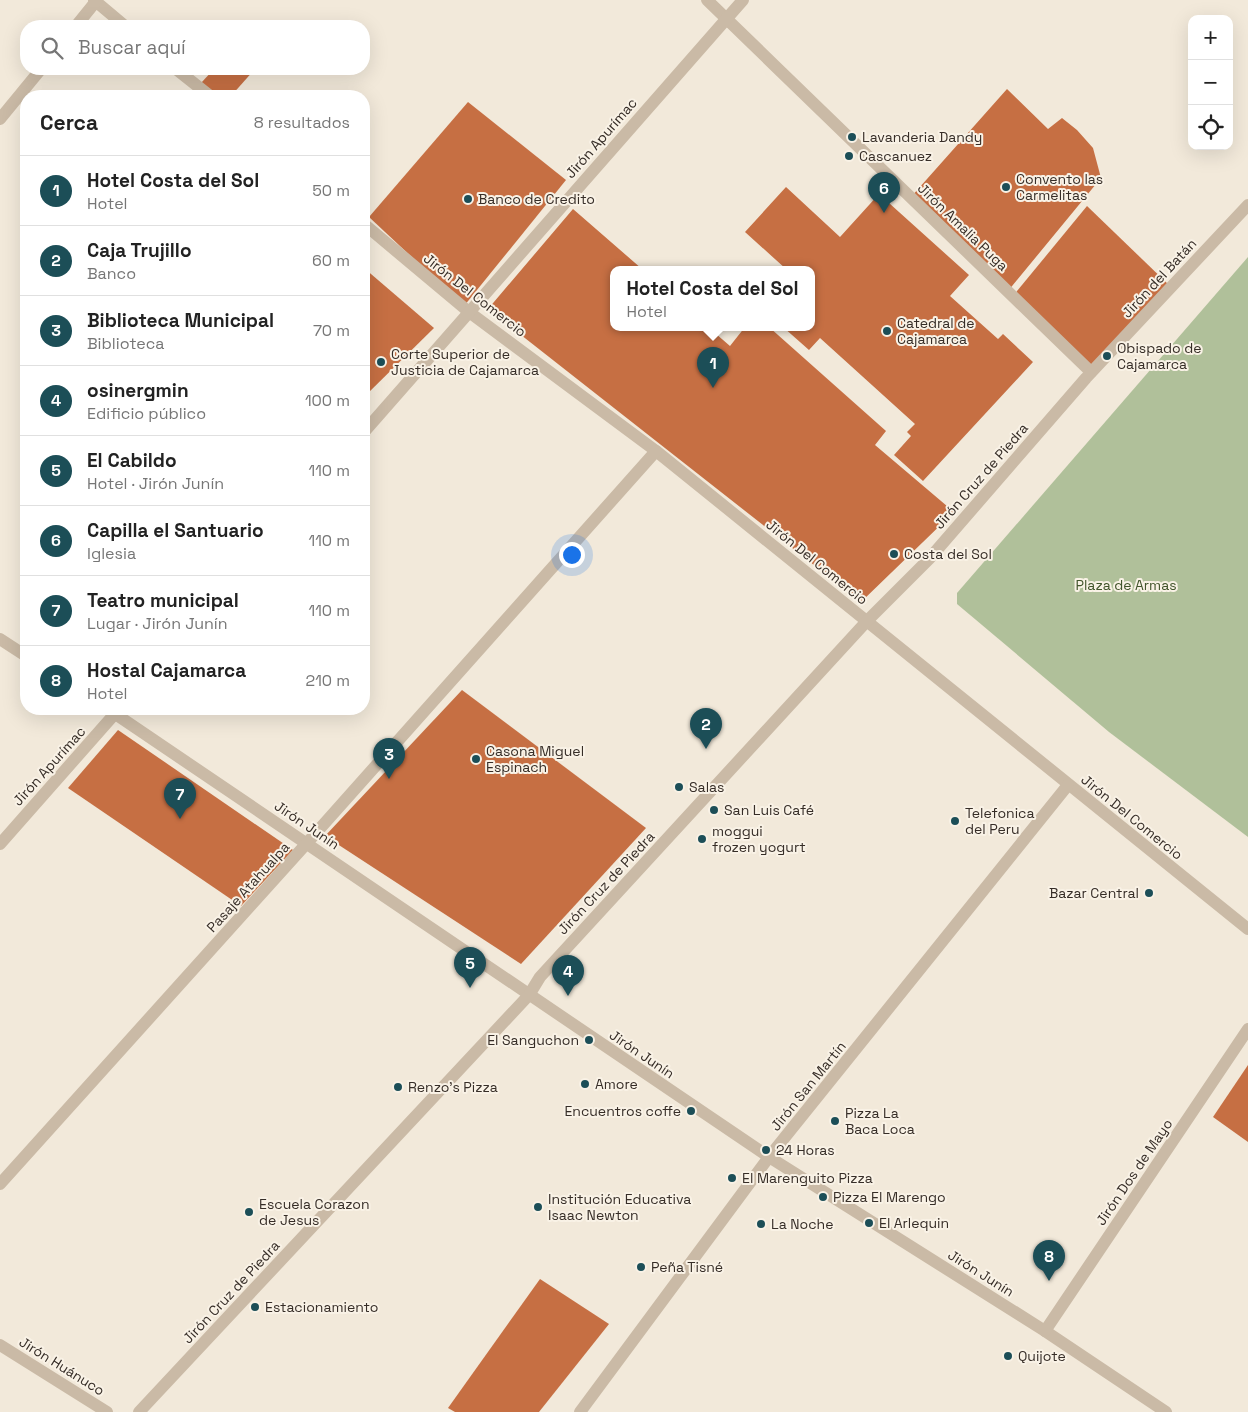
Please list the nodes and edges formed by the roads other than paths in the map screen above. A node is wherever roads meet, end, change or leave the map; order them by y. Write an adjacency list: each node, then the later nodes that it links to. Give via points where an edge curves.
1 (708, 0): 4 (street, Jirón Amalia Puga)
2 (743, 0): 4 (street, Jirón Apurímac)
3 (96, 1): 5 (street); 6 (street)
4 (726, 19): 15 (street, Jirón Apurímac); 16 (street, Jirón Amalia Puga)
5 (81, 20)
6 (118, 20)
7 (36, 75): 9 (street)
8 (184, 75): 10 (street)
9 (24, 90)
10 (202, 90)
11 (20, 95): 12 (street)
12 (0, 119)
13 (1248, 205): 16 (street, Jirón del Batán)
14 (370, 229): 15 (street, Jirón Del Comercio)
15 (469, 312): 17 (street, Jirón Apurímac); 18 (street, Jirón Del Comercio)
16 (1091, 372): 19 (street, Jirón Cruz de Piedra, via 929,559)
17 (370, 425)
18 (656, 451): 19 (street, Jirón Del Comercio); 25 (street, Pasaje Atahualpa)
19 (867, 621): 24 (street, Jirón Del Comercio); 28 (street, Jirón Cruz de Piedra, via 540,977)
20 (0, 639): 21 (street)
21 (20, 652)
22 (110, 715): 26 (street, Jirón Apurímac)
23 (121, 715): 25 (street, Jirón Junín)
24 (1068, 785): 27 (street, Jirón Del Comercio); 30 (street, Jirón San Martín)
25 (307, 843): 28 (street, Jirón Junín); 31 (street, Pasaje Atahualpa)
26 (0, 844)
27 (1248, 929)
28 (529, 995): 30 (street, Jirón Junín); 35 (street, Jirón Cruz de Piedra)
29 (1248, 1029): 32 (street, Jirón Dos de Mayo)
30 (769, 1158): 32 (street, Jirón Junín); 36 (street, Jirón San Martín)
31 (0, 1184)
32 (1044, 1331): 37 (street, Jirón Junín)
33 (0, 1345): 34 (street, Jirón Huánuco)
34 (107, 1412)
35 (139, 1412)
36 (580, 1412)
37 (1166, 1412)

